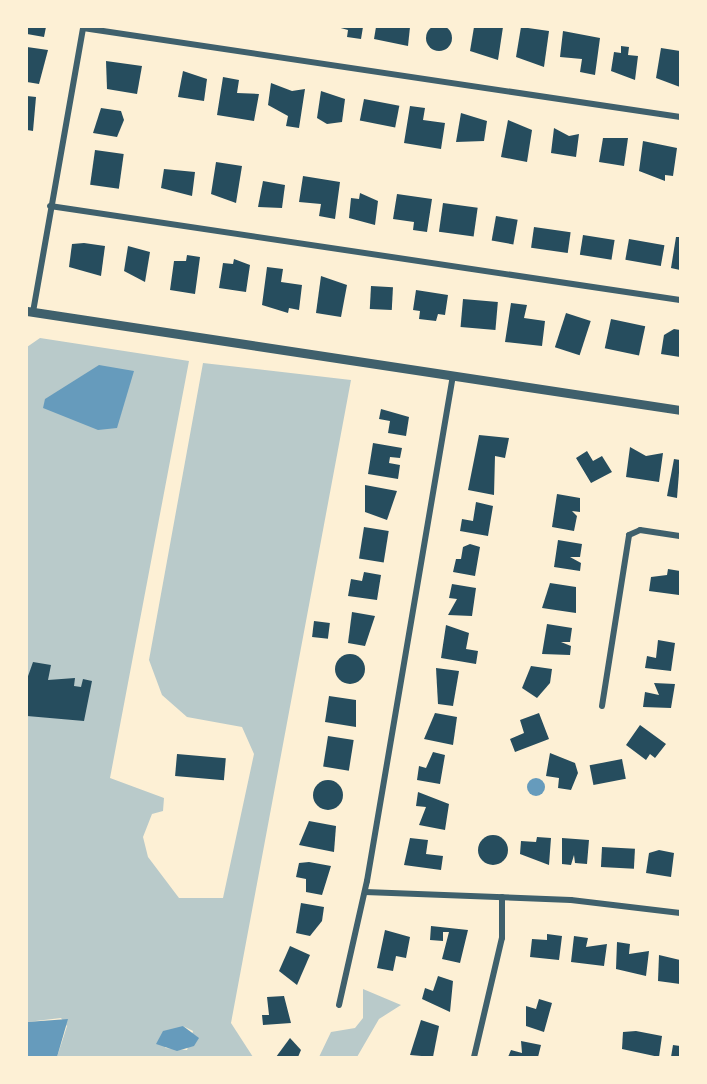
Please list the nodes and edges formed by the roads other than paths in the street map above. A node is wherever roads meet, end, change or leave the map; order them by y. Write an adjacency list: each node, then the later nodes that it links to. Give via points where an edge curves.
1 (83, 27): 2 (street); 3 (street)
2 (680, 117)
3 (50, 206): 4 (street); 5 (street)
4 (680, 300)
5 (30, 311): 6 (street)
6 (453, 375): 7 (street); 10 (street)
7 (680, 410)
8 (680, 536): 9 (street, via 640,530 628,535)
9 (602, 706)
10 (365, 892): 11 (street); 13 (street)
11 (502, 897): 12 (street); 14 (street, via 502,938)
12 (680, 913)
13 (339, 1005)
14 (474, 1057)

